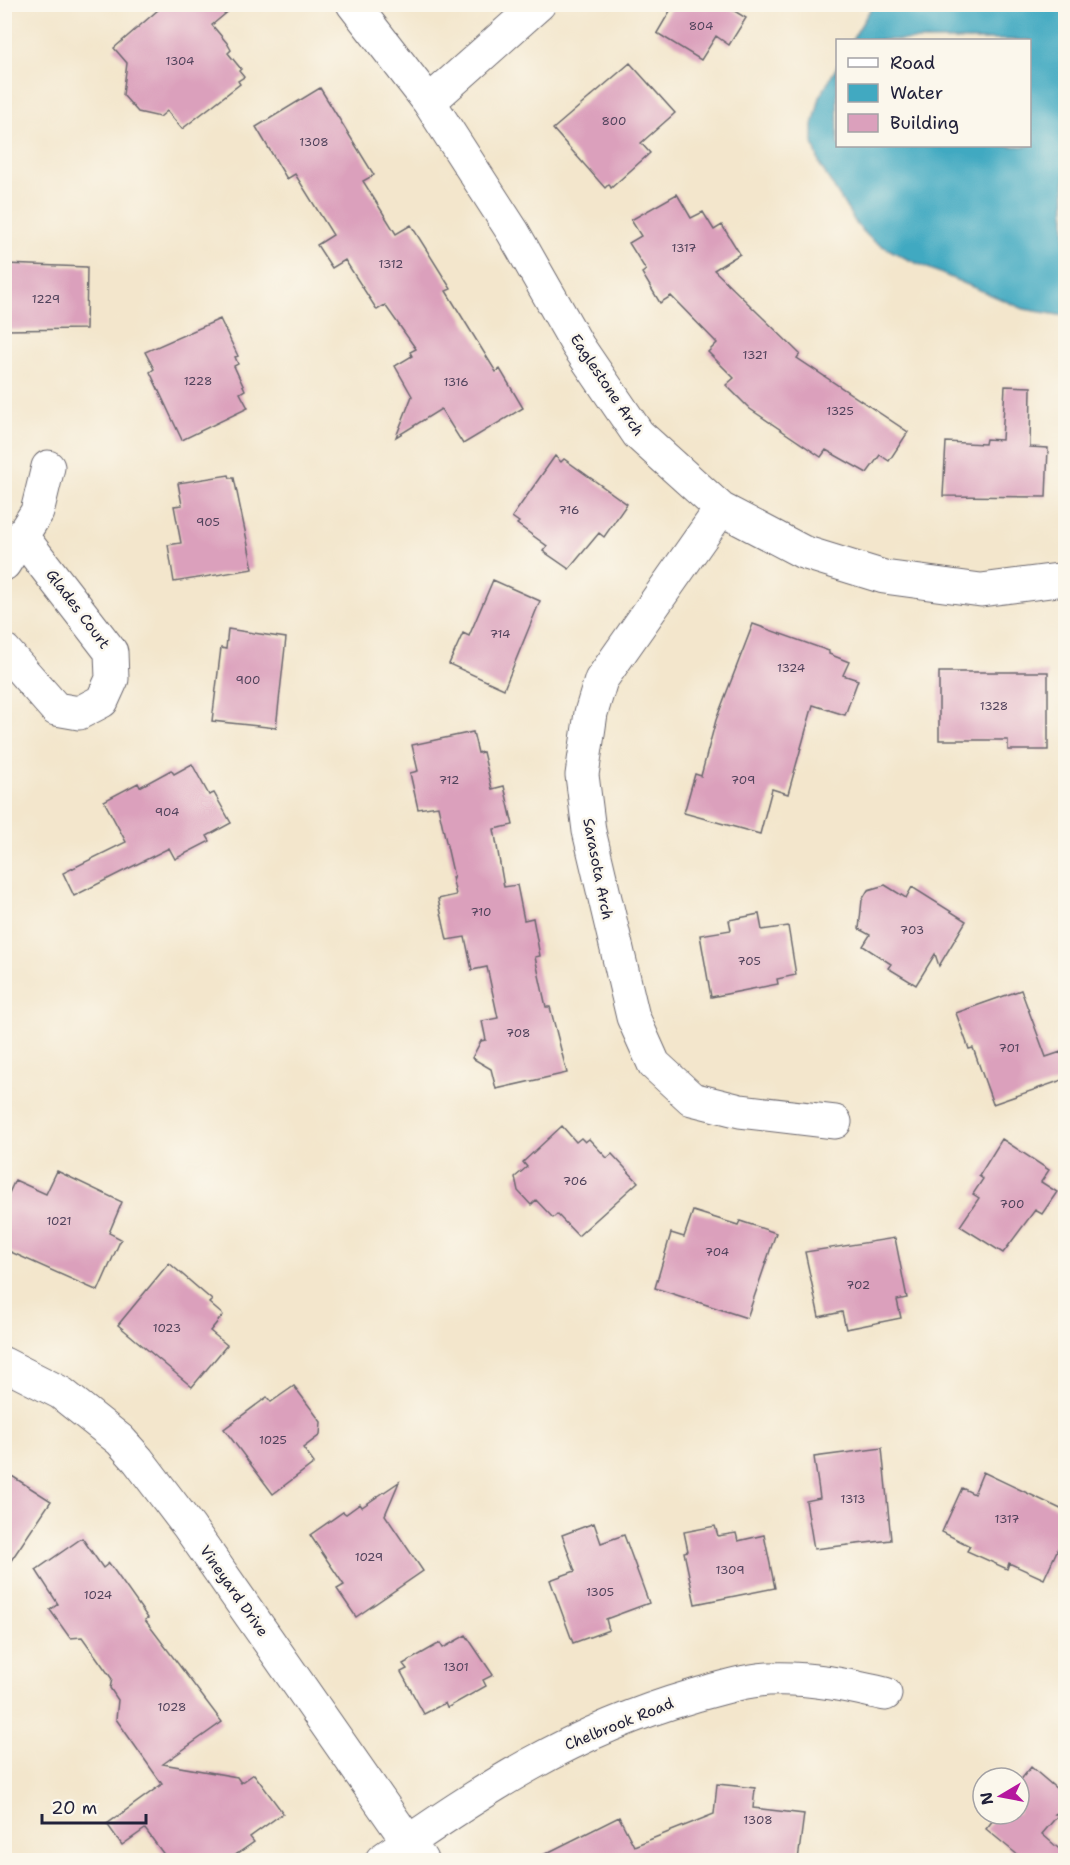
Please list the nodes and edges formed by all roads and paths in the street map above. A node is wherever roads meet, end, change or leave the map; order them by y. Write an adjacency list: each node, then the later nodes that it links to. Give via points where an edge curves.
1 (352, 4): 3 (street, Eaglestone Arch)
2 (539, 4): 3 (street)
3 (429, 102): 5 (street, Eaglestone Arch, via 513,232 578,346 638,434)
4 (48, 467): 6 (street, via 38,512)
5 (721, 509): 7 (street, Eaglestone Arch, via 802,552 884,577 981,590); 9 (street, Sarasota Arch, via 600,680 582,775 589,831 633,1017 654,1064 692,1099 740,1111)
6 (14, 551): 8 (street, Glades Court, via 111,652 112,679 102,701 79,712 56,710)
7 (1065, 579)
8 (4, 650)
9 (836, 1122)
10 (4, 1364): 12 (street, Vineyard Drive, via 61,1393 120,1440 138,1460 189,1527)
11 (885, 1694): 12 (street, Chelbrook Road, via 826,1680 770,1679 748,1681 650,1708 520,1768)
12 (414, 1851): 13 (street, Chelbrook Road)
13 (382, 1860)

